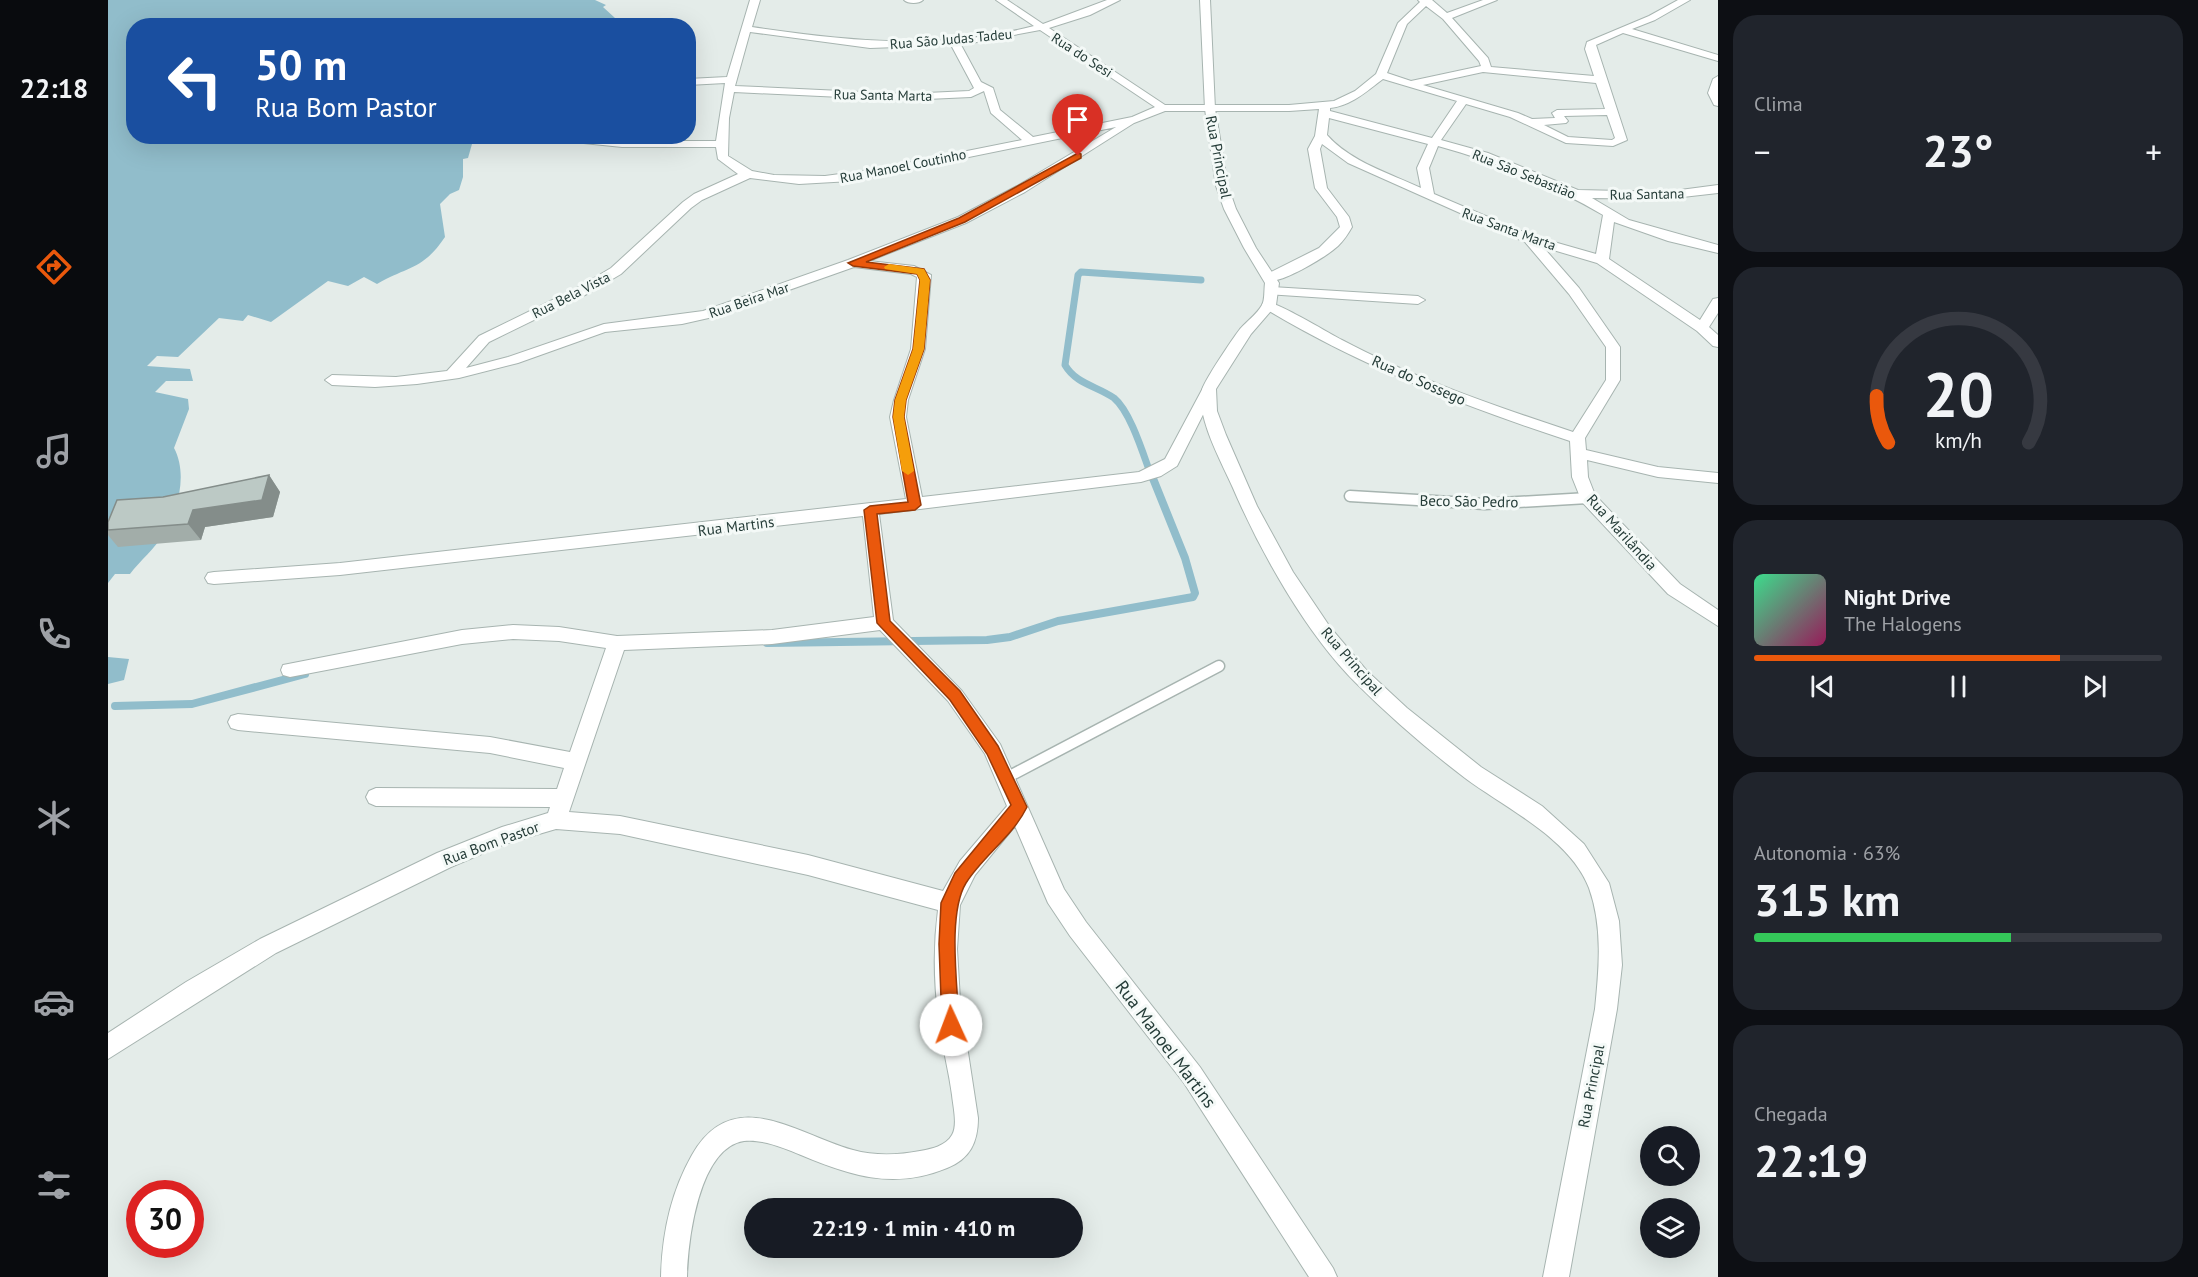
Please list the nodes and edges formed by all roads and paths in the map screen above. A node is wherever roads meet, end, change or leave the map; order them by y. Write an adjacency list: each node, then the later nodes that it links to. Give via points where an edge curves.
1 (756, 0): 12 (street)
2 (909, 0): 3 (street)
3 (918, 0)
4 (1001, 0): 11 (street, Rua do Sesi)
5 (1115, 0): 11 (street, Rua São Judas Tadeu)
6 (1205, 0): 27 (street, Rua Principal)
7 (1425, 0): 10 (street); 17 (street, via 1403,24)
8 (1492, 0): 10 (street)
9 (1685, 0): 13 (street)
10 (1446, 16): 16 (street, via 1484,60)
11 (1039, 27): 14 (street, Rua São Judas Tadeu); 26 (street, Rua do Sesi)
12 (747, 29): 14 (street, Rua São Judas Tadeu, via 868,45); 23 (street)
13 (1624, 30): 15 (street); 19 (street, via 1591,44)
14 (954, 41): 21 (street)
15 (1718, 58)
16 (1483, 69): 19 (street); 22 (street)
17 (1381, 75): 22 (street); 28 (street, via 1359,93)
18 (1718, 79): 25 (street, via 1713,93)
19 (1601, 80): 29 (street)
20 (696, 83): 23 (street)
21 (978, 84): 23 (street, Rua Santa Marta, via 980,89 971,94 905,97); 33 (street, via 988,88 995,111)
22 (1411, 84): 24 (street)
23 (732, 85): 38 (street)
24 (1463, 100): 31 (street); 34 (street)
25 (1718, 104)
26 (1163, 108): 27 (street, Rua Manoel Coutinho); 30 (street, Rua Manoel Coutinho)
27 (1210, 109): 28 (street, Rua Manoel Coutinho); 48 (street, Rua Principal, via 1222,186)
28 (1325, 110): 32 (street); 34 (street, Rua São Sebastião)
29 (1612, 112): 31 (street, via 1557,113 1562,121); 31 (street, via 1621,140 1613,143 1566,140)
30 (1136, 120): 33 (street, Rua Manoel Coutinho); 47 (street, Rua Beira Mar, via 962,220)
31 (1528, 123)
32 (1321, 136): 42 (street, Rua Santa Marta, via 1352,161); 48 (street, via 1314,149 1321,188 1346,227 1336,240)
33 (1030, 141): 39 (street, Rua Manoel Coutinho, via 834,179)
34 (1436, 141): 41 (street, Rua São Sebastião, via 1484,155); 42 (street, via 1423,168)
35 (622, 144): 37 (street)
36 (696, 144): 38 (street)
37 (696, 144)
38 (721, 144): 39 (street, Rua Manoel Coutinho, via 722,157)
39 (748, 174): 53 (street, Rua Bela Vista, via 698,197 604,280 484,339)
40 (1718, 189): 41 (street, Rua Santana, via 1664,196)
41 (1576, 194): 43 (street, Rua São Sebastião)
42 (1428, 196): 44 (street, Rua Santa Marta)
43 (1609, 215): 45 (street, Rua São Sebastião, via 1672,238); 46 (street)
44 (1529, 239): 46 (street, Rua Santa Marta); 56 (street, via 1574,291 1613,348 1613,380)
45 (1718, 249)
46 (1602, 260): 51 (street, Rua Santa Marta)
47 (853, 263): 53 (street, Rua Beira Mar, via 685,321 602,329 501,364); 60 (street, via 914,270 924,275 918,349 898,417)
48 (1270, 291): 49 (street); 55 (street); 56 (street, Rua do Sossego, via 1305,328)
49 (1418, 300)
50 (1718, 302): 51 (street)
51 (1702, 328): 52 (street, Rua Santa Marta)
52 (1718, 343)
53 (452, 374): 54 (street, Rua Beira Mar, via 368,384)
54 (332, 380)
55 (1209, 388): 60 (street, Rua Martins, via 1171,462 1155,472 1123,480); 79 (street, Rua Principal, via 1210,411 1218,435 1249,506 1286,576 1324,632 1360,676 1400,714 1474,773 1535,812 1577,851 1598,884 1608,921 1611,965)
56 (1577, 446): 57 (street, Rua do Sossego, via 1658,472); 59 (street, Rua Marilândia, via 1580,477)
57 (1718, 478)
58 (1350, 496): 59 (lane, Beco São Pedro, via 1485,504)
59 (1588, 498): 63 (street, Rua Marilândia, via 1674,589)
60 (915, 505): 61 (street, Rua Martins)
61 (870, 510): 62 (street, Rua Martins, via 340,569); 64 (street)
62 (214, 578)
63 (1718, 620)
64 (884, 623): 65 (street, via 772,637); 70 (street, via 955,696 993,750)
65 (617, 643): 67 (street, via 513,632 462,637); 69 (street)
66 (1218, 666): 70 (lane)
67 (290, 670)
68 (238, 722): 69 (street, via 490,745)
69 (576, 762): 72 (street)
70 (1006, 778): 73 (street)
71 (376, 797): 72 (street)
72 (563, 798): 74 (street)
73 (1019, 807): 75 (street, via 960,878); 78 (street, Rua Manoel Martins, via 1056,896 1192,1075)
74 (556, 820): 75 (street, Rua Bom Pastor, via 620,825 797,862); 76 (street, Rua Bom Pastor, via 502,836 444,860 268,946)
75 (949, 903): 77 (street, via 951,1025 966,1133 958,1147 936,1160 900,1166 867,1164 750,1126 732,1130 704,1153 688,1190 674,1250)
76 (108, 1047)
77 (674, 1277)
78 (1324, 1277)
79 (1556, 1277)

